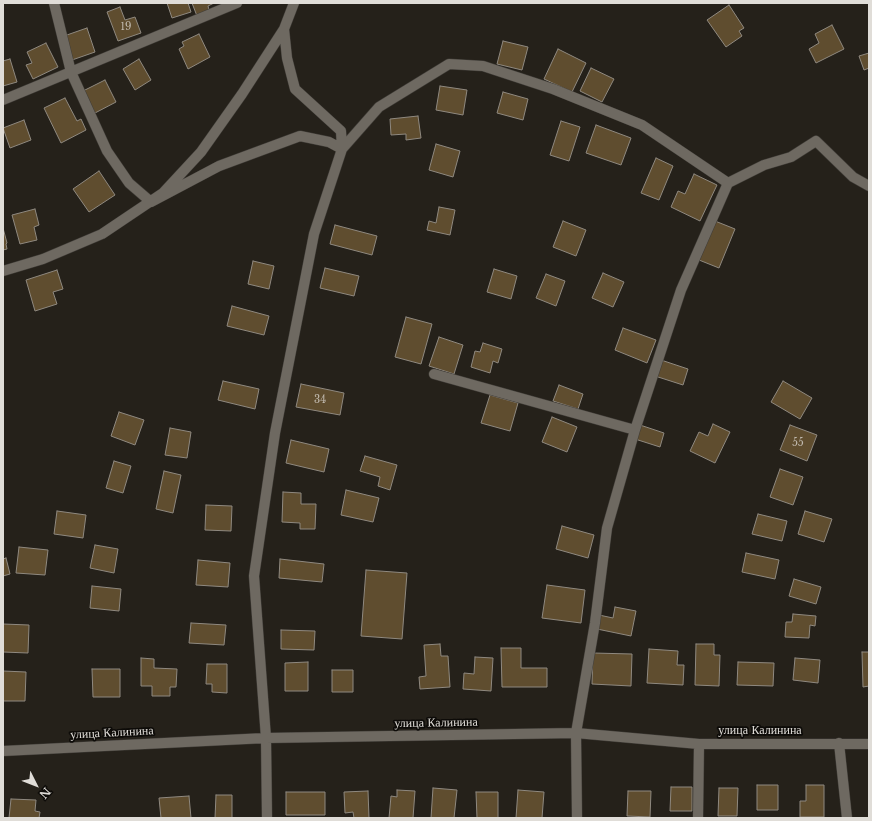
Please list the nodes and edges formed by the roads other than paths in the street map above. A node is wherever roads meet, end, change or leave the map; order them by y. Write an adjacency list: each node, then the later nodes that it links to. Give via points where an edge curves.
1 (54, 3): 5 (street)
2 (238, 3): 5 (street)
3 (294, 3): 4 (street)
4 (284, 29): 7 (street, via 294,89 341,131); 10 (street, via 201,152)
5 (71, 72): 6 (street); 10 (street, via 107,151 129,183)
6 (3, 100)
7 (342, 149): 8 (street, via 379,107 450,64 483,66 553,89 642,125); 10 (street, via 329,142 300,136 219,166); 15 (street, via 314,234 275,433 254,576)
8 (728, 183): 9 (street, via 764,165 791,157 816,141 853,177); 13 (street, via 681,290)
9 (869, 186)
10 (152, 202): 11 (street, via 102,234 44,259)
11 (3, 271)
12 (434, 374): 13 (street)
13 (635, 430): 14 (street, via 607,528 595,623)
14 (576, 734): 15 (street, улица Калинина); 17 (street, улица Калинина); 21 (street)
15 (266, 738): 19 (street, улица Калинина); 20 (street)
16 (839, 743): 17 (street, улица Калинина); 18 (street, улица Калинина); 23 (street)
17 (699, 744): 22 (street)
18 (869, 744)
19 (3, 751)
20 (267, 818)
21 (576, 818)
22 (698, 818)
23 (847, 818)

